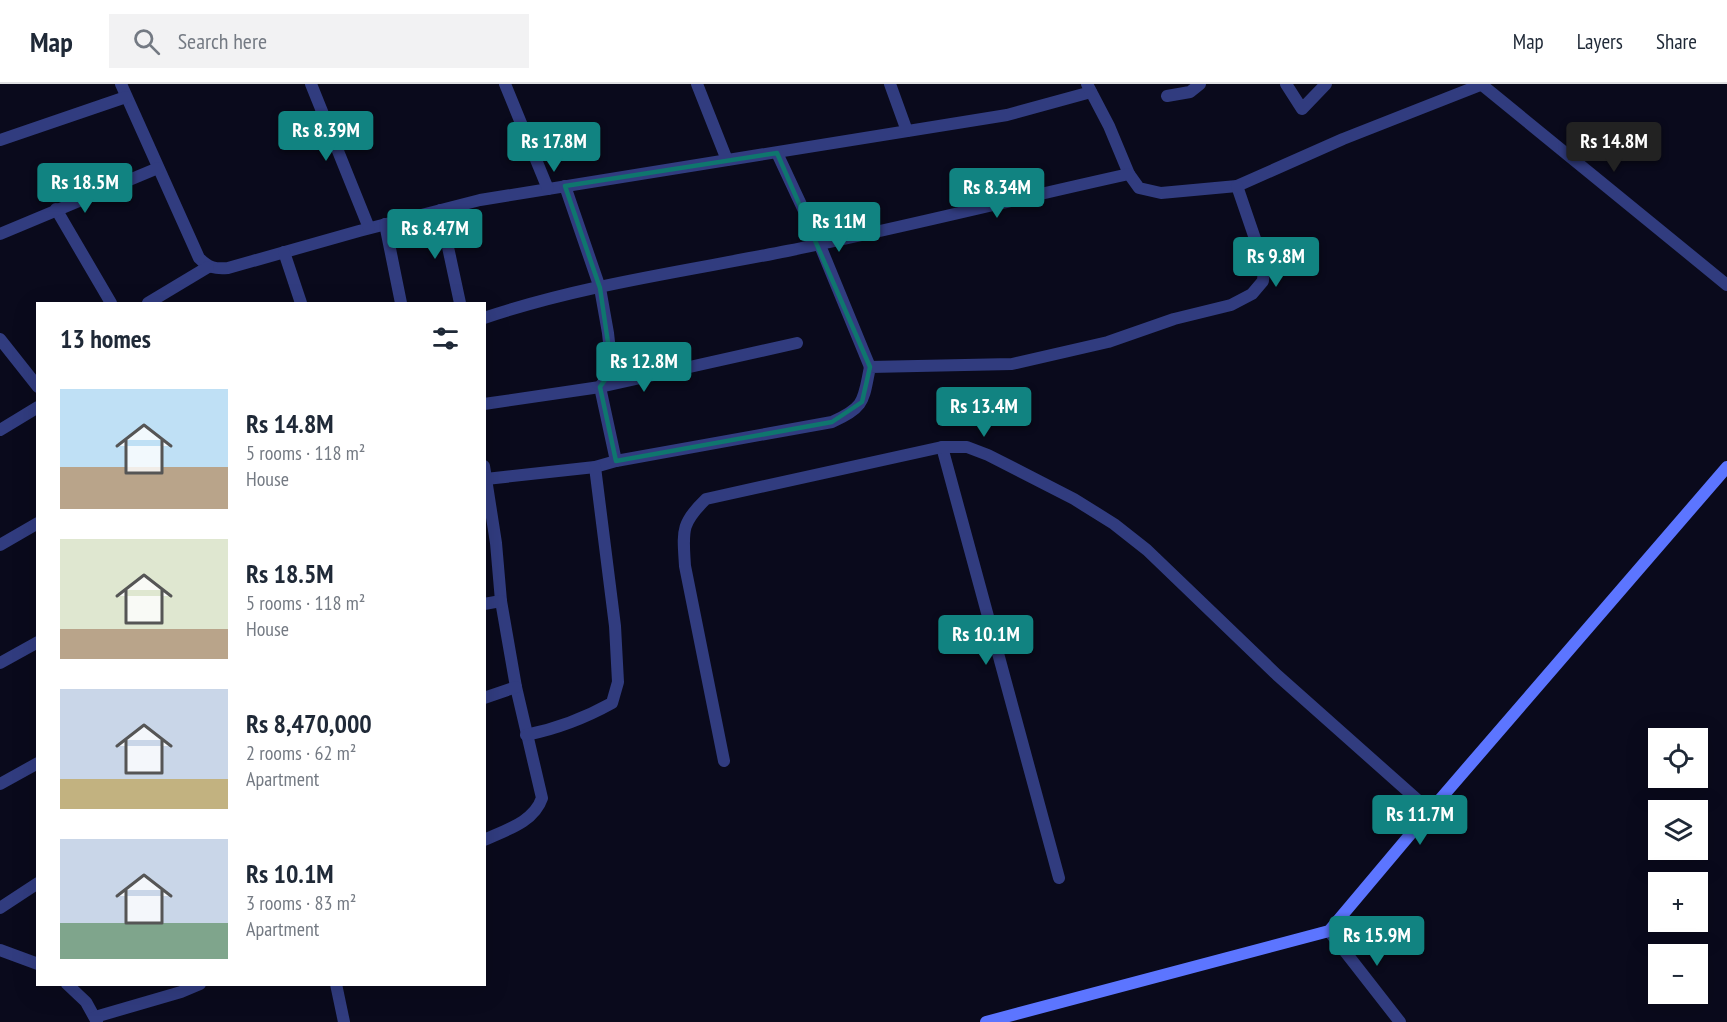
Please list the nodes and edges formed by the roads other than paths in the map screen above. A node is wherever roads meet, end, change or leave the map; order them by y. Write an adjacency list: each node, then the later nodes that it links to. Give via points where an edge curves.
1 (121, 84): 12 (street)
2 (311, 84): 25 (street)
3 (505, 84): 21 (street)
4 (697, 84): 16 (street)
5 (890, 84): 13 (street)
6 (1200, 84): 11 (street, via 1190,92)
7 (1286, 84): 8 (street, via 1302,109)
8 (1326, 84)
9 (1482, 84): 20 (street); 30 (street)
10 (1089, 88): 13 (street, via 1007,115); 18 (street)
11 (1167, 96)
12 (126, 97): 14 (street); 17 (street)
13 (908, 131): 15 (street)
14 (0, 140)
15 (777, 153): 16 (street); 27 (street)
16 (727, 160): 19 (street)
17 (158, 168): 22 (street); 29 (street, via 200,258)
18 (1129, 174): 20 (street, via 1139,188 1161,193); 27 (street)
19 (565, 186): 21 (street); 31 (street)
20 (1237, 186): 40 (street, via 1264,265 1263,281 1252,294 1231,305 1174,319 1108,342 1012,364)
21 (548, 189): 23 (street)
22 (56, 209): 26 (street); 32 (street)
23 (440, 210): 24 (street); 36 (street)
24 (385, 224): 25 (street); 35 (street)
25 (369, 228): 28 (street)
26 (0, 234)
27 (819, 243): 31 (street); 40 (street)
28 (284, 252): 29 (street, via 228,268); 34 (street)
29 (208, 267): 33 (street)
30 (1727, 285)
31 (600, 288): 37 (street); 42 (street, via 612,370)
32 (110, 302)
33 (150, 302)
34 (301, 302)
35 (401, 302)
36 (460, 302)
37 (486, 317)
38 (0, 339): 41 (street)
39 (797, 343): 42 (street)
40 (870, 367): 47 (street, via 862,402 851,414 832,422)
41 (36, 384)
42 (600, 387): 43 (street); 47 (street)
43 (486, 404)
44 (36, 408): 45 (street)
45 (0, 430)
46 (942, 447): 61 (street, via 706,499 689,515 683,537 685,566); 64 (street, via 967,447 988,455 1074,499 1113,524 1147,550 1277,675); 66 (street)
47 (616, 461): 48 (street)
48 (595, 467): 50 (street); 60 (street, via 618,682 612,703 593,714)
49 (1727, 467): 64 (street)
50 (486, 472)
51 (486, 478): 54 (street)
52 (36, 524): 53 (street)
53 (0, 545)
54 (501, 601): 55 (street); 58 (street)
55 (486, 604)
56 (36, 643): 57 (street)
57 (0, 663)
58 (516, 687): 59 (street); 60 (street)
59 (486, 697)
60 (526, 735): 65 (street, via 542,798 538,809 528,819)
61 (724, 761)
62 (36, 764): 63 (street)
63 (0, 784)
64 (1430, 811): 69 (street)
65 (486, 839)
66 (1059, 878)
67 (36, 884): 68 (street)
68 (0, 908)
69 (1329, 931): 77 (street); 78 (street)
70 (0, 950): 71 (street)
71 (36, 963)
72 (69, 986): 75 (street)
73 (195, 986): 75 (street)
74 (336, 986): 76 (street)
75 (96, 1019)
76 (344, 1022)
77 (986, 1022)
78 (1400, 1022)

